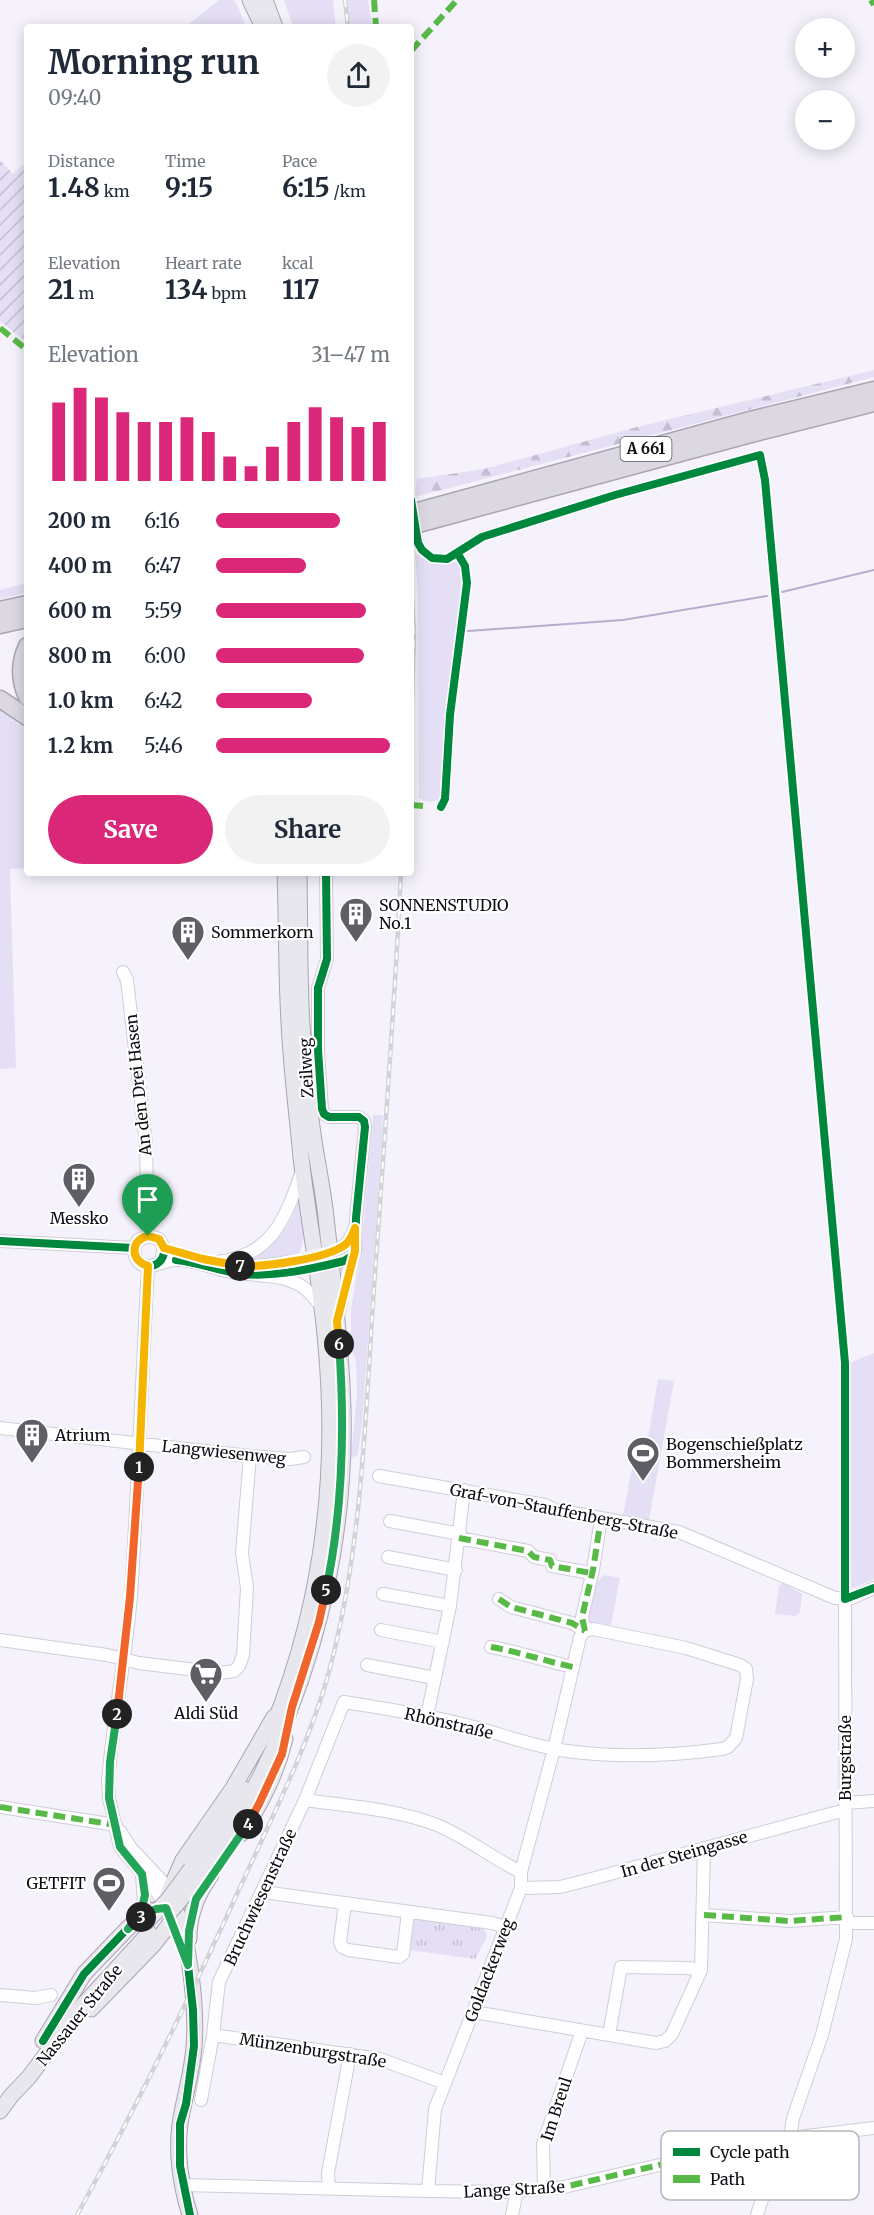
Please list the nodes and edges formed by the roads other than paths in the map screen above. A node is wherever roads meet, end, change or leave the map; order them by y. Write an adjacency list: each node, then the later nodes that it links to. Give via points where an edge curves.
1 (258, 1): 2 (main road); 3 (main road)
2 (262, 24)
3 (273, 24)
4 (874, 390): 6 (highway, A 661, via 750,420)
5 (874, 403): 6 (highway, A 661)
6 (417, 523)
7 (24, 605): 8 (highway)
8 (0, 610)
9 (24, 620): 10 (highway)
10 (0, 625)
11 (24, 653): 12 (highway, via 20,671)
12 (24, 689)
13 (0, 699): 14 (highway)
14 (24, 715)
15 (285, 876): 19 (main road, via 289,1022)
16 (300, 876): 26 (main road, via 302,1025 326,1216)
17 (326, 876): 20 (street, Zeilweg, via 327,959 318,988 319,1075 324,1114 359,1117 364,1121)
18 (123, 972): 21 (street, An den Drei Hasen, via 146,1144)
19 (303, 1170): 26 (main road); 28 (street, via 289,1209 266,1243 241,1258)
20 (355, 1228): 25 (street, Zeilweg); 26 (street, via 347,1244)
21 (148, 1236): 23 (street, via 138,1240); 24 (street, via 159,1239)
22 (0, 1241): 23 (street)
23 (134, 1248): 29 (street, via 139,1262)
24 (164, 1248): 27 (street); 28 (street)
25 (352, 1256): 26 (street, via 344,1261); 32 (street, Zeilweg)
26 (323, 1260): 28 (street, via 254,1267); 30 (street); 31 (main road); 32 (main road)
27 (160, 1261): 29 (street); 30 (street, via 184,1261)
28 (217, 1262)
29 (148, 1266): 34 (street)
30 (262, 1275): 31 (street, via 303,1287)
31 (322, 1306): 60 (main road, via 329,1412 327,1517 319,1574)
32 (337, 1321): 60 (main road, via 343,1401 337,1518 319,1622)
33 (0, 1428): 34 (street, Langwiesenweg)
34 (141, 1443): 35 (street, Langwiesenweg); 55 (street)
35 (250, 1456): 36 (street, Langwiesenweg); 55 (street, via 242,1553 247,1588 239,1666 220,1673)
36 (304, 1457)
37 (379, 1476): 38 (street, Graf-von-Stauffenberg-Straße)
38 (464, 1491): 39 (street, Graf-von-Stauffenberg-Straße); 41 (street)
39 (601, 1518): 44 (street, Goldackerweg); 48 (street, Graf-von-Stauffenberg-Straße, via 679,1532 807,1588)
40 (390, 1521): 41 (street)
41 (459, 1536): 43 (street); 44 (street, via 528,1551 534,1557 550,1560 552,1566)
42 (388, 1557): 43 (street)
43 (456, 1570): 49 (street)
44 (591, 1573): 51 (street, Goldackerweg, via 582,1621)
45 (874, 1588): 48 (street)
46 (383, 1594): 49 (street)
47 (499, 1599): 51 (street)
48 (845, 1599): 65 (street, Burgstraße)
49 (450, 1606): 53 (street)
50 (381, 1630): 53 (street)
51 (585, 1631): 57 (street, Goldackerweg, via 580,1636); 62 (street, Rhönstraße, via 593,1629 676,1645 746,1669 736,1738 722,1749 671,1754 616,1756)
52 (0, 1640): 55 (street)
53 (443, 1642): 58 (street)
54 (491, 1647): 57 (street)
55 (125, 1659): 67 (street, via 108,1781)
56 (367, 1665): 58 (street)
57 (573, 1667): 62 (street, Goldackerweg)
58 (435, 1678): 61 (street)
59 (344, 1702): 61 (street, Rhönstraße); 63 (street, Bruchwiesenstraße)
60 (288, 1704): 69 (main road, via 233,1788); 69 (main road, via 241,1815 218,1851); 74 (main road, via 282,1754 259,1804)
61 (427, 1716): 62 (street, Rhönstraße)
62 (554, 1749): 71 (street, Goldackerweg)
63 (306, 1800): 71 (street, via 428,1822); 73 (street, Bruchwiesenstraße)
64 (874, 1801): 65 (street, In der Steingasse)
65 (845, 1806): 68 (street, In der Steingasse); 79 (street, Burgstraße)
66 (0, 1807): 67 (street)
67 (116, 1825): 70 (street)
68 (704, 1848): 72 (street, In der Steingasse, via 560,1887); 78 (street)
69 (190, 1870): 70 (street); 76 (main road); 83 (main road, Nassauer Straße, bridge, via 173,1909)
70 (147, 1871): 76 (street, via 162,1881); 82 (street, via 144,1904)
71 (521, 1872): 72 (street, Goldackerweg)
72 (521, 1888): 81 (street, Goldackerweg)
73 (263, 1892): 75 (street); 91 (street, Bruchwiesenstraße, via 219,1982)
74 (196, 1899): 76 (main road, via 184,1909); 85 (main road, via 189,1931)
75 (345, 1903): 77 (street); 77 (street, via 340,1942 348,1950 399,1957 403,1954)
76 (170, 1909): 82 (main road, via 156,1909 143,1915); 83 (main road); 84 (main road); 85 (main road, via 186,1947)
77 (408, 1912): 81 (street)
78 (704, 1915): 79 (street, via 789,1921); 86 (street)
79 (847, 1920): 80 (street); 100 (street, Burgstraße, via 843,1954 822,2035)
80 (874, 1923)
81 (506, 1927): 89 (street, Goldackerweg)
82 (128, 1929): 93 (main road, via 84,1974)
83 (149, 1933): 84 (main road); 93 (main road, Nassauer Straße); 96 (main road, Nassauer Straße, via 72,2019)
84 (180, 1945): 85 (main road)
85 (188, 1965): 103 (main road, via 194,2046 180,2124)
86 (701, 1970): 92 (street, via 665,2041); 92 (street, via 621,1967)
87 (0, 1995): 88 (street)
88 (51, 1995)
89 (474, 2012): 90 (street); 95 (street, Goldackerweg)
90 (582, 2031): 92 (street); 105 (street, Im Breul, via 543,2144)
91 (213, 2035): 94 (street, Münzenburgstraße); 97 (street, Bruchwiesenstraße)
92 (609, 2035)
93 (43, 2041): 96 (main road, Nassauer Straße, via 21,2072)
94 (350, 2054): 95 (street, Münzenburgstraße, via 389,2061); 104 (street, via 328,2173)
95 (445, 2084): 106 (street, Goldackerweg, via 435,2109)
96 (11, 2096): 98 (main road, Nassauer Straße)
97 (201, 2100)
98 (0, 2111)
99 (874, 2128): 101 (street, Lange Straße)
100 (789, 2131)
101 (852, 2131)
102 (661, 2165): 105 (street, Lange Straße)
103 (186, 2184): 104 (street, Lange Straße); 109 (main road); 110 (main road)
104 (329, 2189): 106 (street, Lange Straße)
105 (544, 2189): 107 (street, Lange Straße)
106 (428, 2191): 107 (street, Lange Straße)
107 (517, 2191): 111 (street)
108 (763, 2200): 112 (street, Burgstraße)
109 (189, 2215)
110 (195, 2215)
111 (512, 2215)
112 (757, 2215)

